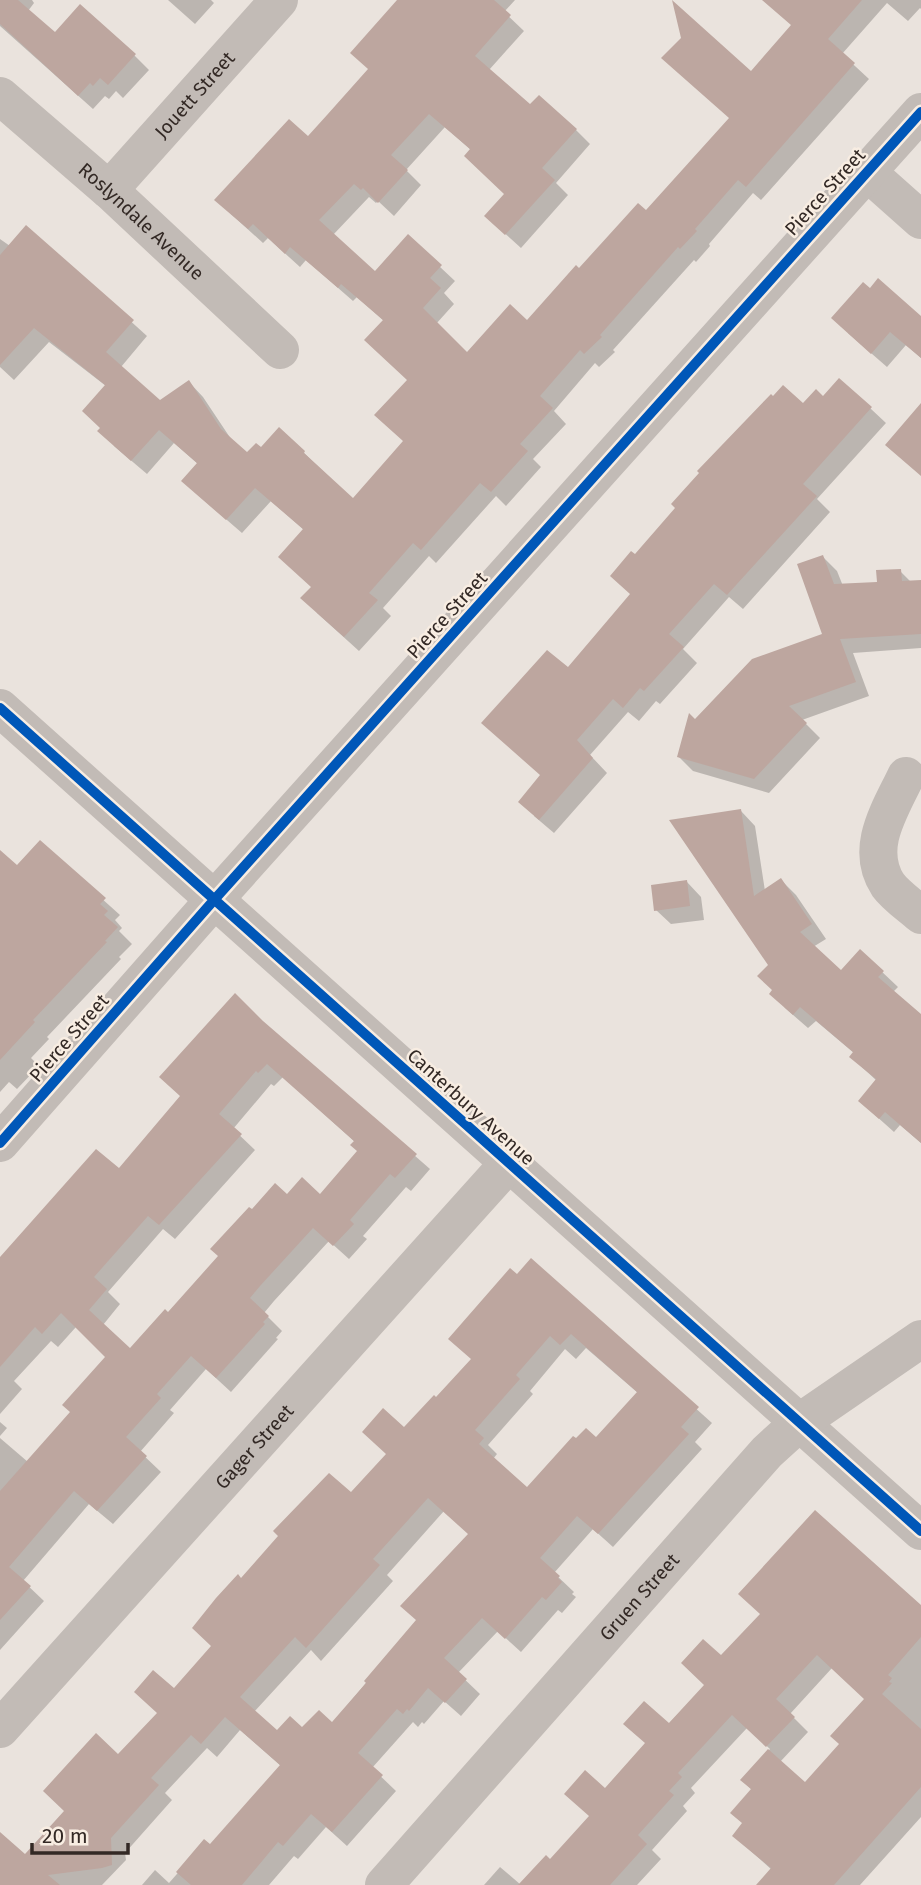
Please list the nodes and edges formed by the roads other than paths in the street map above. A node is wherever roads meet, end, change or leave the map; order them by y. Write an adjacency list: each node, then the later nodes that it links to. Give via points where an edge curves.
1 (279, 0): 5 (street, Jouett Street)
2 (0, 96): 5 (street, Roslyndale Avenue)
3 (921, 112): 4 (street, Pierce Street)
4 (867, 172): 6 (street); 10 (street, Pierce Street)
5 (109, 190): 7 (street, Roslyndale Avenue)
6 (921, 220)
7 (280, 350)
8 (0, 708): 10 (street, Canterbury Avenue)
9 (906, 776): 11 (street, via 879,836 877,860 889,886)
10 (214, 900): 12 (street, Pierce Street); 13 (street, Canterbury Avenue)
11 (921, 915)
12 (0, 1143)
13 (509, 1164): 15 (street, Canterbury Avenue); 17 (street, Gager Street)
14 (921, 1339): 15 (street, Gruen Street)
15 (800, 1422): 16 (street, Canterbury Avenue); 18 (street, Gruen Street, via 767,1452)
16 (921, 1531)
17 (0, 1729)
18 (384, 1885)

